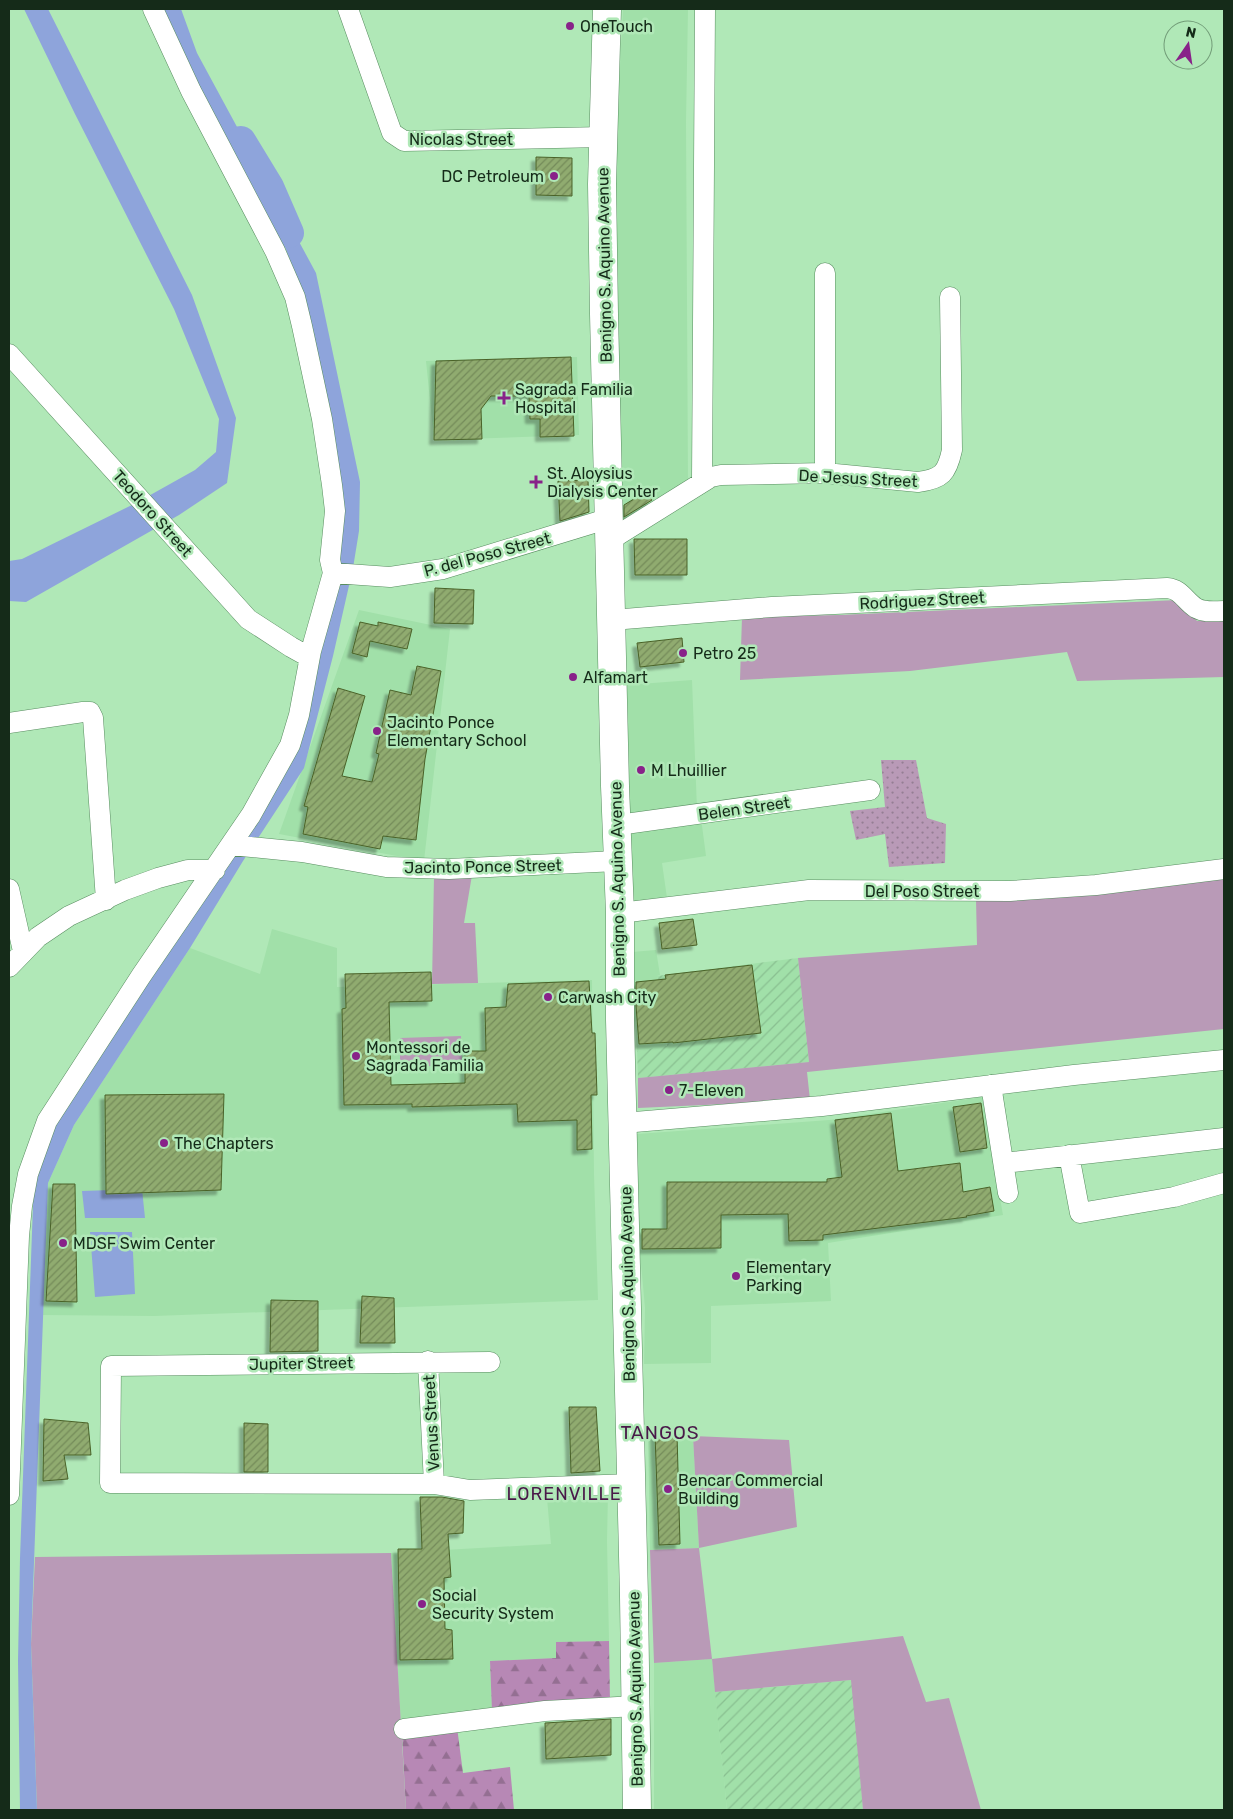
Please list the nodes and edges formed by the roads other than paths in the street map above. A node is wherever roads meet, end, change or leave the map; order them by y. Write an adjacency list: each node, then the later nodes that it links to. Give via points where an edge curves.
1 (153, 9): 12 (street, via 191,91 275,251 294,297 320,410 332,484 335,511 330,560)
2 (348, 9): 5 (street, Nicolas Street, via 392,133 404,141)
3 (607, 9): 5 (main road, Benigno S. Aquino Avenue)
4 (705, 9): 10 (street)
5 (604, 137): 11 (main road, Benigno S. Aquino Avenue, via 602,184)
6 (825, 272): 9 (street)
7 (950, 297): 9 (street, De Jesus Street, via 952,450 949,465 941,476 918,482)
8 (9, 354): 15 (street, Teodoro Street, via 248,618)
9 (825, 473): 10 (street, De Jesus Street, via 721,475)
10 (702, 481): 11 (street, De Jesus Street)
11 (610, 529): 12 (street, P. del Poso Street, via 443,569 390,577); 14 (main road, Benigno S. Aquino Avenue)
12 (333, 573): 15 (street)
13 (1224, 610): 14 (street, Rodriguez Street, via 1197,608 1179,591 1167,588 772,607)
14 (612, 620): 18 (main road, Benigno S. Aquino Avenue)
15 (310, 657): 19 (street, via 290,745 252,815)
16 (9, 723): 24 (street, via 90,712)
17 (870, 790): 18 (street, Belen Street)
18 (618, 825): 20 (main road, Benigno S. Aquino Avenue)
19 (231, 845): 20 (street, Jacinto Ponce Street, via 302,852 386,867 449,869); 22 (street)
20 (617, 861): 25 (main road, Benigno S. Aquino Avenue)
21 (1224, 869): 25 (street, Del Poso Street, via 1010,891 809,890)
22 (215, 870): 24 (street, via 188,870 158,878); 40 (street, via 47,1120 28,1174 19,1236)
23 (9, 889): 26 (street)
24 (106, 900): 26 (street, via 69,916 38,937)
25 (620, 912): 30 (main road, Benigno S. Aquino Avenue)
26 (23, 952): 27 (street)
27 (9, 968)
28 (1224, 1060): 29 (street)
29 (991, 1085): 30 (street, via 822,1106); 33 (street)
30 (622, 1123): 39 (main road, Benigno S. Aquino Avenue)
31 (1224, 1138): 32 (street)
32 (1069, 1155): 33 (street); 34 (street, via 1080,1213 1174,1197)
33 (1004, 1163): 35 (street)
34 (1224, 1184)
35 (1008, 1193)
36 (428, 1361): 37 (street, Jupiter Street); 38 (street, Venus Street); 38 (street, Jupiter Street, via 111,1366 110,1483)
37 (490, 1362)
38 (434, 1484): 39 (street, via 470,1490)
39 (632, 1484): 41 (main road, Benigno S. Aquino Avenue)
40 (9, 1495)
41 (636, 1706): 42 (street, via 545,1711); 43 (main road, Benigno S. Aquino Avenue)
42 (404, 1729)
43 (637, 1810)

